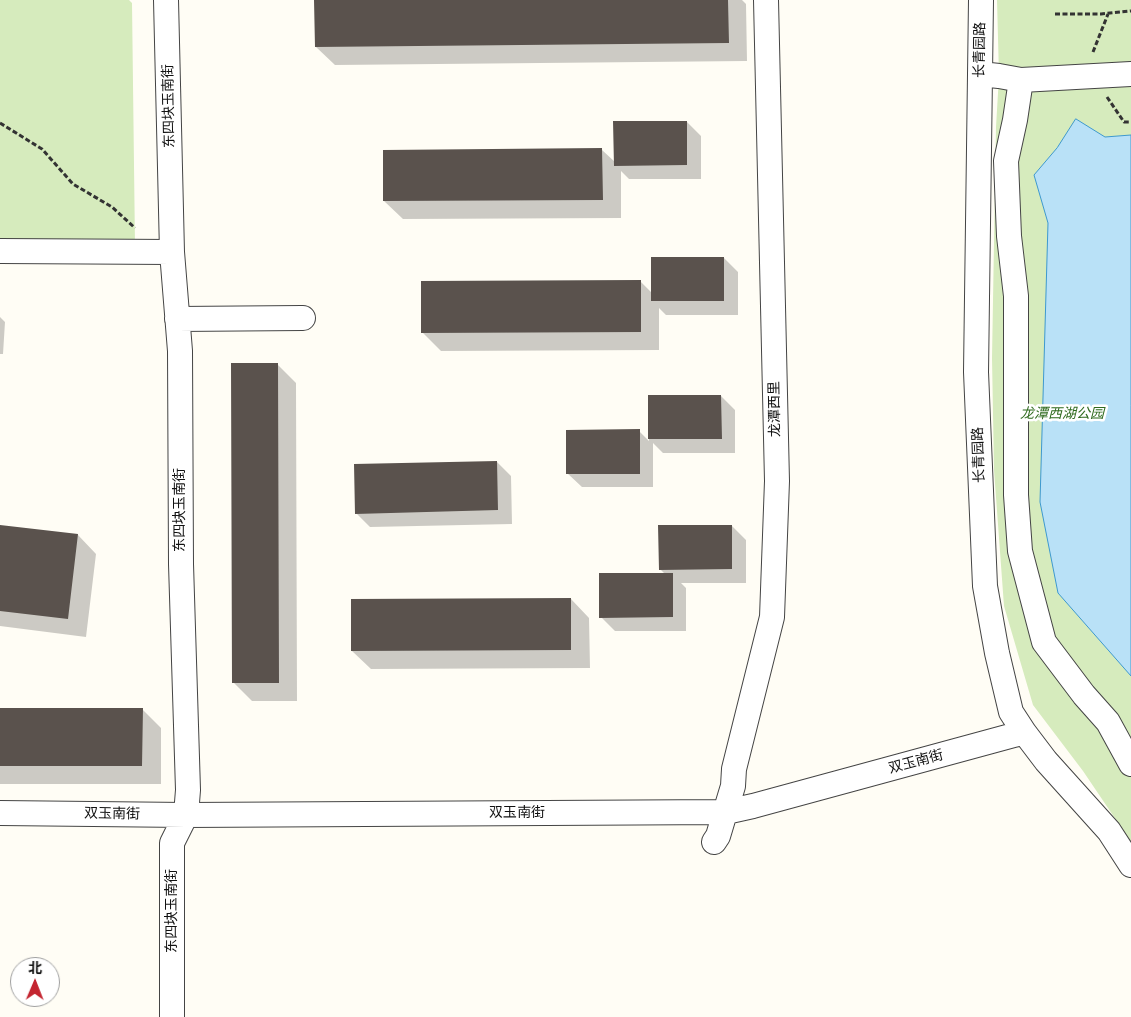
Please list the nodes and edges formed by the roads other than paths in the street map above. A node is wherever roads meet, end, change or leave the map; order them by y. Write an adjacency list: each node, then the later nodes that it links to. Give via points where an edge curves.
1 (166, 0): 8 (street, 东四块玉南街)
2 (766, 0): 13 (street, 龙潭西里, via 777,481 772,617)
3 (981, 0): 4 (street, 长青园路)
4 (980, 74): 6 (street); 11 (street, 长青园路, via 976,372 985,586 1011,712)
5 (1131, 74): 6 (street)
6 (1020, 80): 12 (street, via 1006,161 1016,296 1016,495 1020,551 1044,642 1108,722)
7 (0, 251): 8 (street)
8 (172, 252): 10 (street, 东四块玉南街)
9 (303, 318): 10 (street)
10 (177, 319): 15 (street, 东四块玉南街)
11 (1024, 732): 13 (street, 双玉南街); 17 (street, 长青园路, via 1109,831)
12 (1131, 764)
13 (726, 812): 15 (street, 双玉南街); 16 (street, 龙潭西里)
14 (0, 813): 15 (street, 双玉南街)
15 (186, 815): 18 (street, 东四块玉南街, via 172,842)
16 (714, 842)
17 (1131, 864)
18 (172, 1017)

